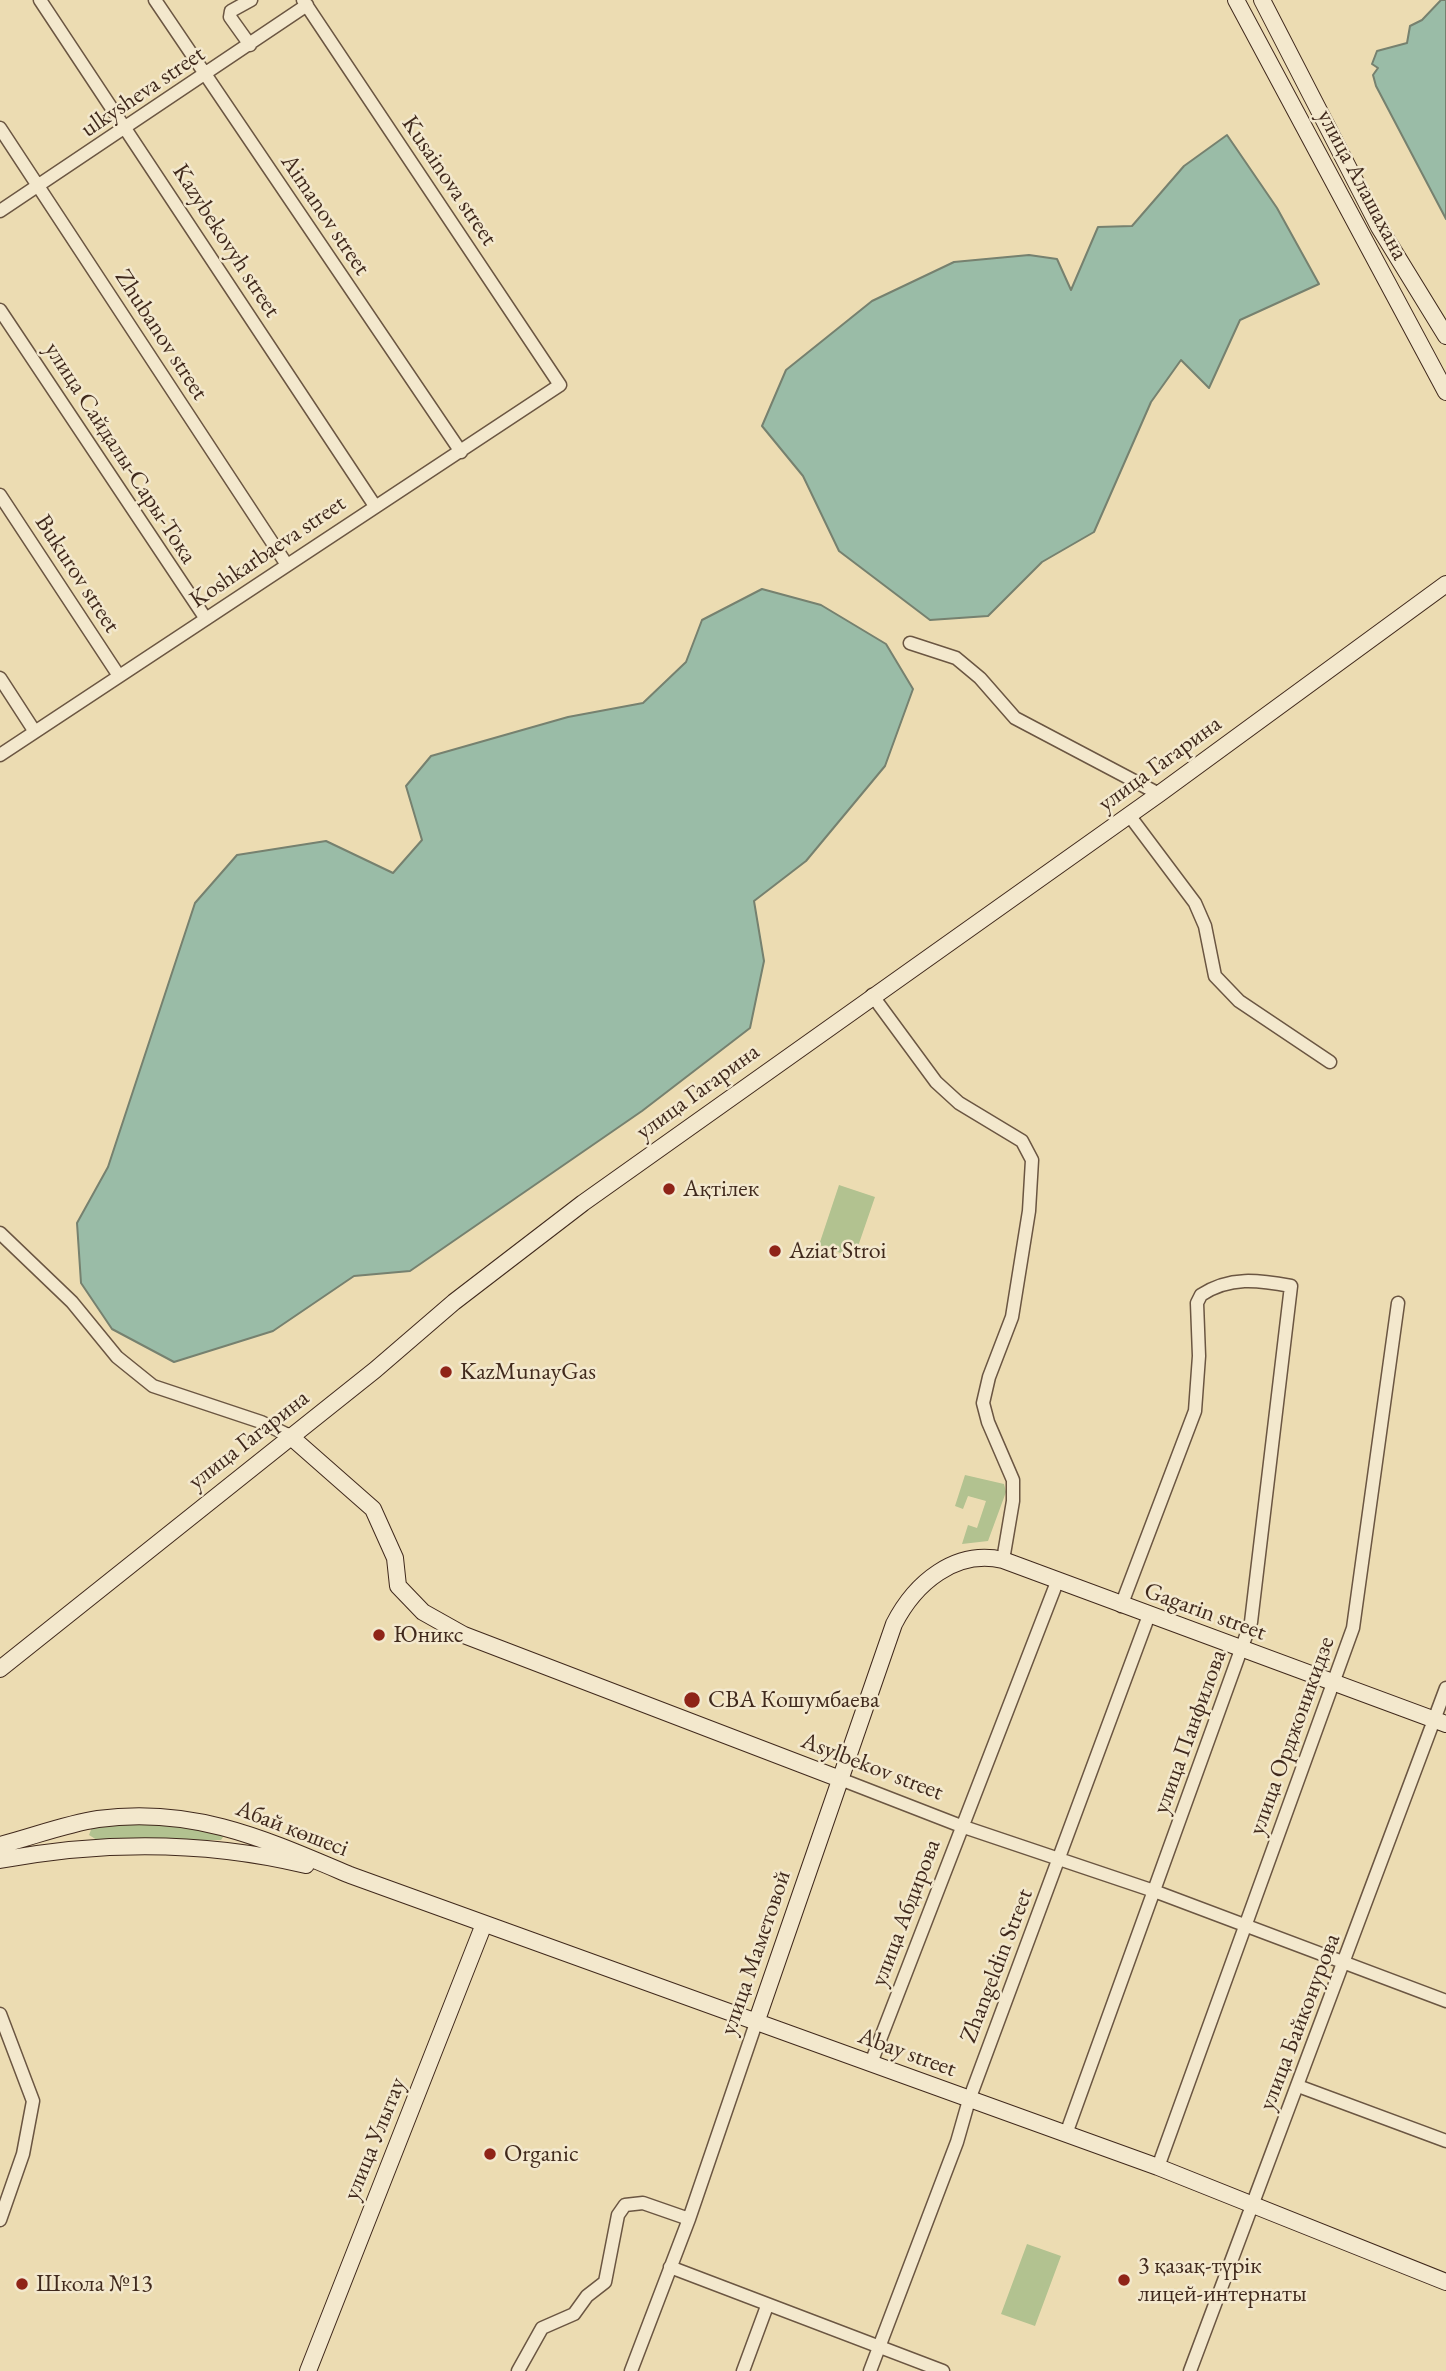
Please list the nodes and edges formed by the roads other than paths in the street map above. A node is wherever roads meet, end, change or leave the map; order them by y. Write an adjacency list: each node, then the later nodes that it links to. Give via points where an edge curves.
1 (40, 0): 11 (street, Kazybekovyh street)
2 (155, 0): 9 (street, Aimanov street)
3 (251, 0): 7 (street)
4 (1236, 0): 17 (main road, улица Алашахана)
5 (1262, 0): 15 (main road, улица Алашахана, via 1379,228)
6 (305, 3): 8 (street, ulkysheva street); 16 (street, Kusainova street)
7 (227, 5): 8 (street)
8 (250, 46): 9 (street, ulkysheva street)
9 (205, 76): 11 (street, ulkysheva street); 18 (street, Aimanov street)
10 (0, 128): 12 (street, Zhubanov street)
11 (126, 128): 12 (street, ulkysheva street); 20 (street, Kazybekovyh street)
12 (38, 186): 13 (street, ulkysheva street); 21 (street, Zhubanov street)
13 (0, 211)
14 (0, 310): 23 (street, улица Сайдалы-Сары-Тока)
15 (1446, 336)
16 (560, 384): 18 (street, Koshkarbaeva street)
17 (1446, 392)
18 (461, 452): 20 (street, Koshkarbaeva street)
19 (0, 495): 25 (street, Bukurov street)
20 (375, 506): 21 (street, Koshkarbaeva street)
21 (286, 565): 23 (street, Koshkarbaeva street)
22 (1446, 584): 29 (main road, улица Гагарина)
23 (206, 619): 25 (street, Koshkarbaeva street)
24 (910, 643): 29 (street, via 956,658 1016,718)
25 (120, 676): 27 (street, Koshkarbaeva street)
26 (0, 678): 27 (street)
27 (35, 732): 28 (street, Koshkarbaeva street)
28 (0, 755)
29 (1159, 794): 30 (main road, улица Гагарина)
30 (1129, 814): 31 (main road, улица Гагарина); 32 (street, via 1195,903 1205,926 1215,976 1239,1000)
31 (872, 995): 35 (main road, улица Гагарина, via 572,1211); 36 (street, via 936,1082 959,1103 1022,1141 1032,1160 1012,1317 983,1403 1013,1480)
32 (1330, 1062)
33 (0, 1233): 35 (street, via 72,1302 117,1357 153,1386)
34 (1398, 1303): 43 (street, улица Орджоникидзе, via 1353,1628)
35 (290, 1436): 42 (main road, улица Гагарина); 46 (main road, Asylbekov street, via 373,1509 395,1558 398,1586 423,1612 464,1635)
36 (1003, 1560): 37 (main road, Gagarin street, via 975,1556); 38 (main road, Gagarin street)
37 (949, 1566): 46 (main road, улица Маметовой, via 919,1590 898,1617)
38 (1057, 1582): 39 (main road, Gagarin street); 47 (street, улица Абдирова)
39 (1121, 1606): 40 (main road, Gagarin street); 41 (street, улица Панфилова, via 1195,1411 1200,1295 1253,1279 1290,1286 1257,1575)
40 (1149, 1615): 41 (main road, Gagarin street); 50 (street, Zhangeldin Street)
41 (1243, 1650): 43 (main road, Gagarin street); 52 (street, улица Панфилова)
42 (0, 1669)
43 (1335, 1684): 45 (main road, Gagarin street); 54 (street, улица Орджоникидзе)
44 (1446, 1688): 45 (street, улица Байконурова)
45 (1440, 1722): 55 (street, улица Байконурова)
46 (840, 1779): 47 (street, Asylbekov street); 58 (main road, улица Маметовой)
47 (961, 1826): 50 (street, Asylbekov street); 59 (street, улица Абдирова)
48 (0, 1845): 51 (main road, Абай көшесі, via 96,1819 177,1816 234,1828)
49 (0, 1860): 51 (main road, Абай көшесі, via 53,1850 213,1848)
50 (1060, 1860): 52 (street, Asylbekov street); 61 (street, Zhangeldin Street)
51 (350, 1875): 53 (main road, Abay street)
52 (1154, 1891): 54 (street, Asylbekov street); 62 (street, улица Панфилова)
53 (484, 1924): 58 (main road, Abay street); 72 (main road, улица Улытау)
54 (1246, 1925): 55 (street, Asylbekov street); 64 (street, улица Орджоникидзе)
55 (1345, 1962): 56 (street, Asylbekov street); 60 (street, улица Байконурова)
56 (1445, 1997)
57 (0, 2014): 67 (street, via 33,2101 23,2154)
58 (756, 2023): 59 (main road, Abay street); 66 (street, улица Маметовой)
59 (871, 2063): 61 (main road, Abay street)
60 (1298, 2086): 63 (street); 65 (street, улица Байконурова)
61 (969, 2100): 62 (main road, Abay street); 71 (street, Zhangeldin Street)
62 (1066, 2134): 64 (main road, Abay street)
63 (1446, 2141)
64 (1158, 2167): 65 (main road, Abay street)
65 (1255, 2204): 69 (main road, Abay street); 78 (street, улица Байконурова)
66 (689, 2219): 68 (street, улица Маметовой); 73 (street, via 643,2203 625,2205 618,2216 605,2282 574,2314 541,2328)
67 (0, 2220)
68 (670, 2267): 70 (street); 74 (street, улица Маметовой)
69 (1446, 2282)
70 (767, 2306): 71 (street); 75 (street)
71 (879, 2347): 76 (street, Zhangeldin Street); 77 (street)
72 (308, 2371)
73 (519, 2371)
74 (631, 2371)
75 (743, 2371)
76 (870, 2371)
77 (943, 2371)
78 (1190, 2371)

